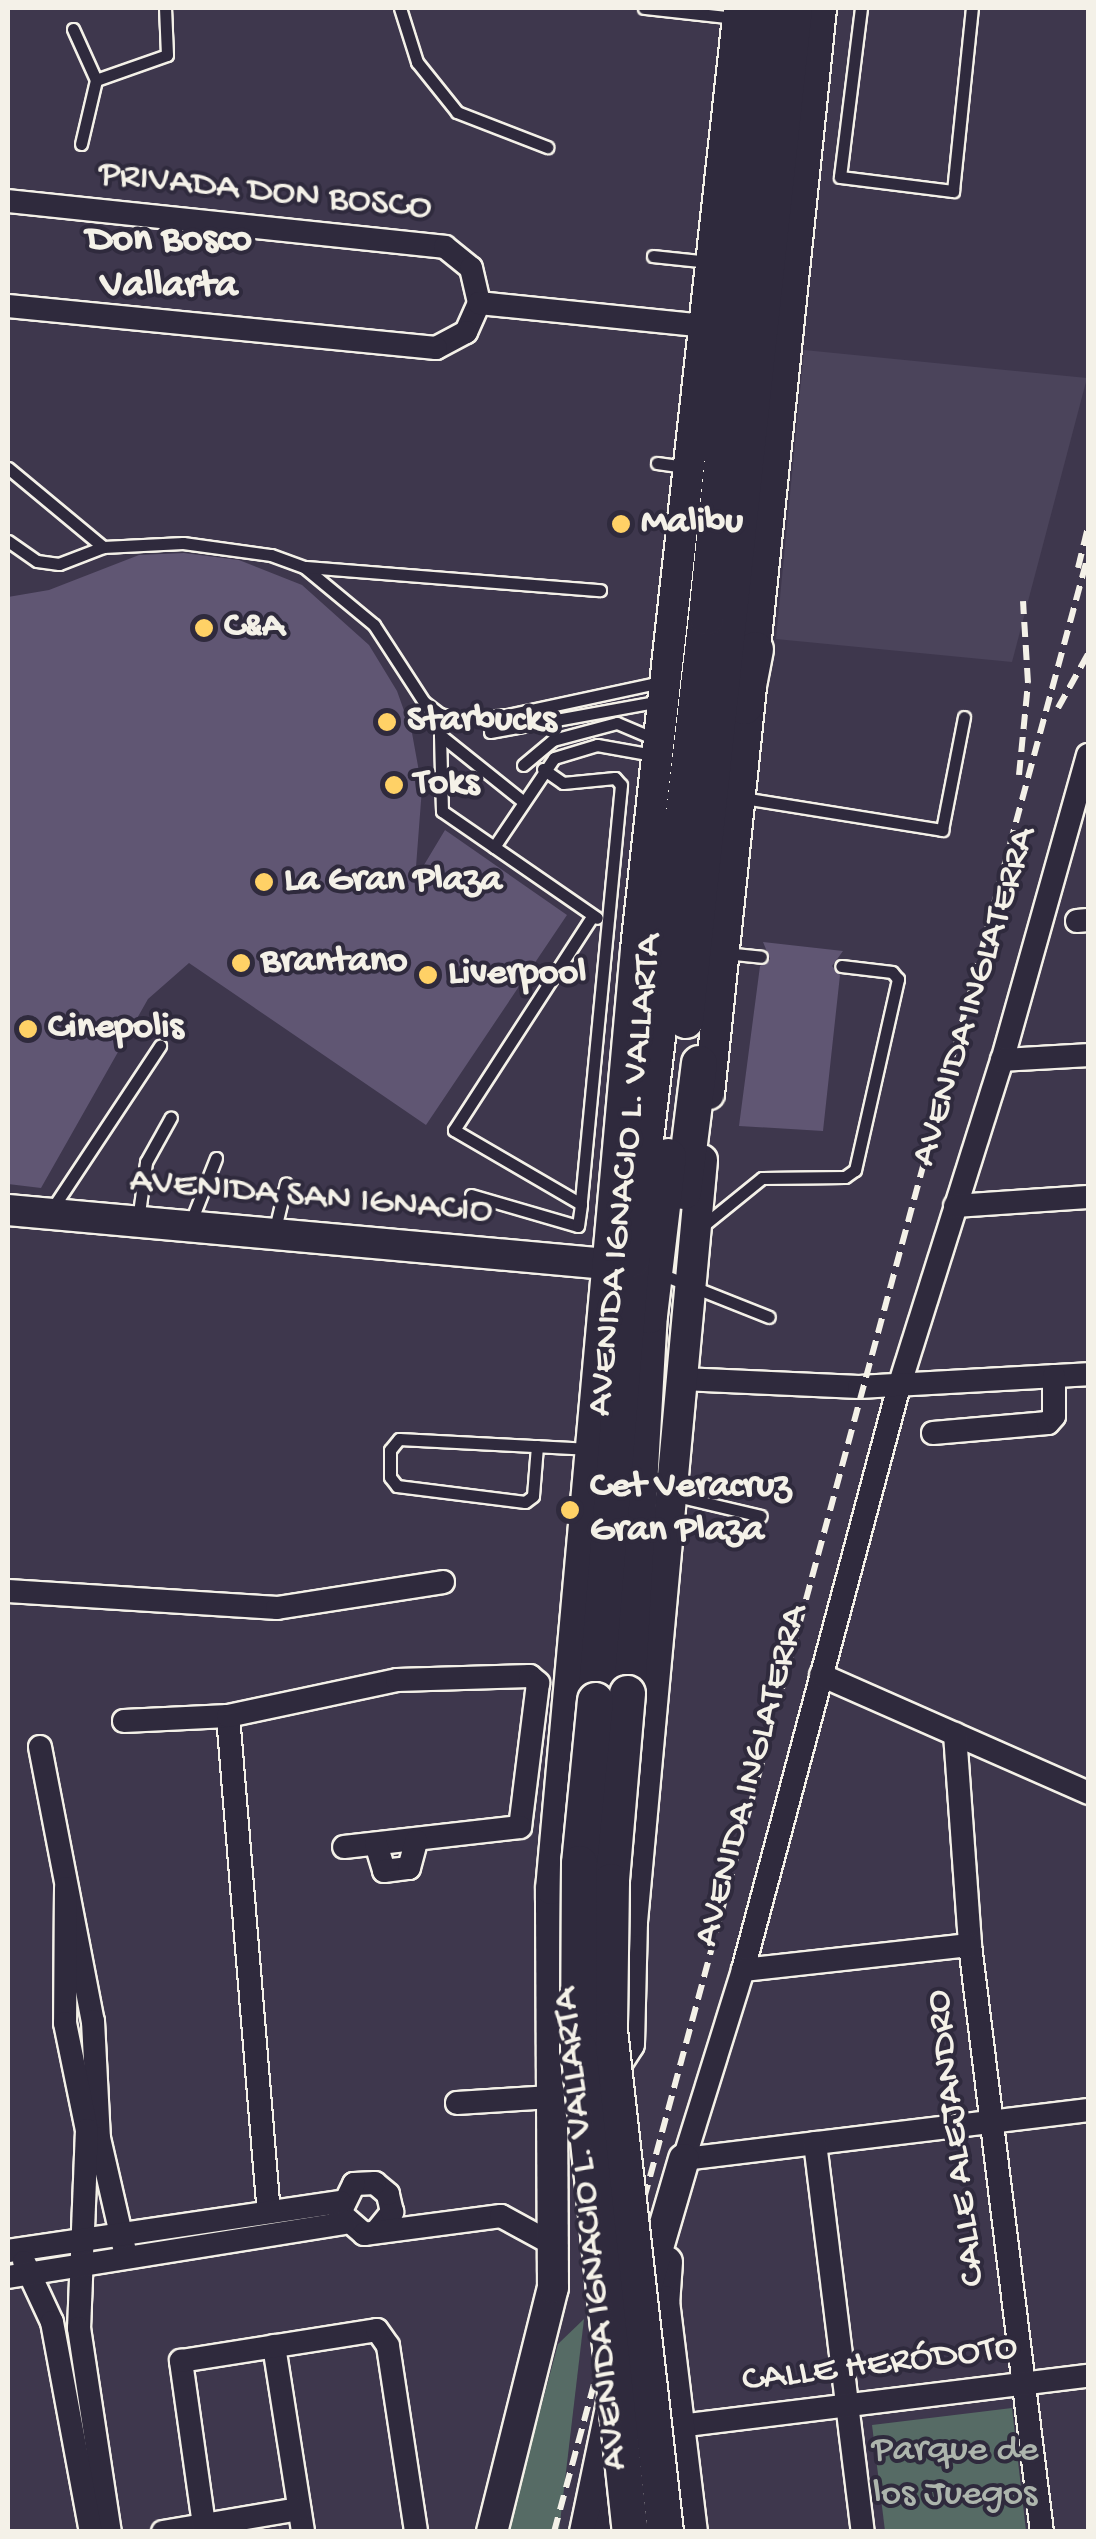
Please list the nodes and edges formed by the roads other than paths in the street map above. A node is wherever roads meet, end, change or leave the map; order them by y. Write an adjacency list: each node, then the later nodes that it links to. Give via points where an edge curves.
1 (165, 8): 9 (lane, via 168,54)
2 (400, 8): 11 (lane, via 416,62 457,112)
3 (644, 8): 7 (lane)
4 (821, 8): 22 (main road, AVENIDA IGNACIO L. VALLARTA)
5 (861, 8): 6 (lane, via 840,177 953,191)
6 (972, 8)
7 (761, 13): 14 (main road, AVENIDA IGNACIO L. VALLARTA); 18 (main road, AVENIDA IGNACIO L. VALLARTA)
8 (73, 30): 9 (lane)
9 (96, 80): 10 (lane)
10 (81, 144)
11 (547, 147)
12 (8, 201): 15 (street, PRIVADA DON BOSCO, via 445,246 471,268)
13 (653, 256): 14 (lane)
14 (727, 264): 17 (main road, AVENIDA IGNACIO L. VALLARTA)
15 (479, 303): 16 (street, via 466,332 436,348); 17 (street)
16 (8, 306)
17 (720, 328): 21 (main road, AVENIDA IGNACIO L. VALLARTA)
18 (753, 415): 22 (main road); 63 (main road, AVENIDA IGNACIO L. VALLARTA)
19 (656, 463): 21 (lane)
20 (8, 468): 24 (lane)
21 (706, 469): 28 (main road, AVENIDA IGNACIO L. VALLARTA); 63 (main road, AVENIDA IGNACIO L. VALLARTA)
22 (769, 500): 27 (main road, AVENIDA IGNACIO L. VALLARTA)
23 (8, 541): 24 (lane, via 37,561 59,564)
24 (103, 547): 25 (lane, via 183,543 272,555)
25 (304, 567): 26 (lane); 29 (lane, via 374,625 424,702)
26 (600, 590)
27 (754, 648): 37 (main road, AVENIDA IGNACIO L. VALLARTA); 40 (main road)
28 (663, 690): 29 (lane, via 508,715); 31 (lane); 33 (main road, AVENIDA IGNACIO L. VALLARTA)
29 (440, 714): 32 (lane)
30 (964, 717): 37 (lane, via 942,830)
31 (490, 732)
32 (440, 735): 38 (lane); 39 (lane, via 442,811)
33 (656, 748): 35 (lane, via 616,723 553,740); 36 (lane, via 575,748); 50 (main road, AVENIDA IGNACIO L. VALLARTA)
34 (1088, 755): 47 (street, AVENIDA INGLATERRA)
35 (523, 765)
36 (544, 769): 38 (lane); 41 (lane, via 564,782 615,778 622,785)
37 (743, 798): 42 (main road, AVENIDA IGNACIO L. VALLARTA)
38 (521, 800): 39 (lane)
39 (494, 847): 41 (lane)
40 (712, 915)
41 (598, 919): 55 (lane); 55 (lane, via 454,1130)
42 (725, 953): 43 (lane); 61 (main road, AVENIDA IGNACIO L. VALLARTA)
43 (761, 957)
44 (841, 966): 61 (lane, via 892,972 898,979 856,1170 845,1177 762,1178)
45 (160, 1046): 58 (lane)
46 (1088, 1054): 47 (street)
47 (1002, 1060): 56 (street, AVENIDA INGLATERRA)
48 (699, 1063): 63 (main road)
49 (171, 1117): 59 (lane, via 146,1162)
50 (619, 1144): 63 (main road)
51 (216, 1158): 60 (lane)
52 (286, 1184): 62 (lane)
53 (471, 1195): 55 (lane, via 578,1226)
54 (1088, 1197): 56 (street)
55 (581, 1204)
56 (955, 1206): 68 (street, AVENIDA INGLATERRA)
57 (8, 1210): 58 (main road, AVENIDA SAN IGNACIO)
58 (49, 1214): 59 (main road, AVENIDA SAN IGNACIO)
59 (138, 1221): 60 (main road, AVENIDA SAN IGNACIO)
60 (188, 1228): 62 (main road, AVENIDA SAN IGNACIO)
61 (696, 1231): 63 (main road, AVENIDA IGNACIO L. VALLARTA)
62 (273, 1237): 63 (main road, AVENIDA SAN IGNACIO)
63 (651, 1272): 64 (lane); 67 (main road, AVENIDA IGNACIO L. VALLARTA); 71 (main road, AVENIDA IGNACIO L. VALLARTA); 77 (main road, AVENIDA IGNACIO L. VALLARTA); 77 (main road, AVENIDA IGNACIO L. VALLARTA)
64 (769, 1317)
65 (1088, 1374): 66 (street)
66 (1054, 1376): 68 (street); 69 (street, via 1054,1416 1048,1422)
67 (682, 1378): 68 (street); 72 (main road, AVENIDA IGNACIO L. VALLARTA)
68 (899, 1386): 76 (street, AVENIDA INGLATERRA)
69 (932, 1433)
70 (537, 1446): 70 (lane, via 399,1440 390,1450 390,1477 398,1486 525,1502 533,1496); 71 (lane)
71 (591, 1448): 86 (main road, AVENIDA IGNACIO L. VALLARTA, via 552,1889)
72 (672, 1495): 73 (lane); 86 (main road, AVENIDA IGNACIO L. VALLARTA, via 632,1922 630,2044 614,2067 599,2073 562,2065)
73 (762, 1516)
74 (443, 1582): 75 (street, via 277,1608)
75 (8, 1591)
76 (821, 1675): 80 (street); 85 (street, AVENIDA INGLATERRA)
77 (611, 1696): 120 (main road, AVENIDA IGNACIO L. VALLARTA, bridge, via 580,1863 578,2047); 121 (main road, AVENIDA IGNACIO L. VALLARTA, bridge, via 609,2030)
78 (228, 1716): 79 (street); 83 (street, via 397,1680 530,1676 538,1683 525,1814 509,1833); 96 (street)
79 (124, 1721)
80 (955, 1734): 82 (street); 84 (street, CALLE ALEJANDRO)
81 (40, 1747): 91 (street, via 93,2020)
82 (1088, 1793)
83 (344, 1848)
84 (970, 1945): 85 (street); 90 (street, CALLE ALEJANDRO)
85 (743, 1970): 93 (street, AVENIDA INGLATERRA)
86 (550, 2042): 87 (main road)
87 (551, 2097): 88 (street); 101 (main road)
88 (457, 2103)
89 (1088, 2110): 90 (street)
90 (992, 2122): 92 (street); 108 (street, CALLE ALEJANDRO)
91 (93, 2139): 94 (street); 95 (street)
92 (815, 2143): 93 (street); 109 (street)
93 (681, 2172): 110 (main road, AVENIDA IGNACIO L. VALLARTA, via 664,2285); 118 (main road, AVENIDA INGLATERRA, via 602,2428)
94 (112, 2198): 95 (street); 98 (street)
95 (86, 2201): 100 (street)
96 (269, 2212): 97 (street); 98 (street)
97 (342, 2212): 99 (street, via 364,2234); 99 (street, via 354,2184 382,2187 392,2212); 103 (street)
98 (123, 2232): 100 (street); 103 (street)
99 (376, 2232): 101 (street, via 500,2216)
100 (80, 2236): 102 (street); 104 (street)
101 (556, 2246): 117 (main road, via 553,2288)
102 (15, 2250): 105 (street)
103 (126, 2256): 104 (street)
104 (85, 2264): 105 (street); 114 (street, via 80,2328)
105 (16, 2275): 113 (street, via 52,2322)
106 (274, 2346): 111 (street); 112 (street, via 181,2362); 116 (street, via 377,2330 388,2346)
107 (1088, 2376): 108 (street, CALLE HERÓDOTO)
108 (1024, 2384): 109 (street, CALLE HERÓDOTO); 124 (street, CALLE ALEJANDRO)
109 (847, 2405): 110 (street, CALLE HERÓDOTO); 123 (street)
110 (680, 2426): 119 (main road, via 660,2434 634,2463); 122 (main road, AVENIDA IGNACIO L. VALLARTA)
111 (301, 2520): 112 (street)
112 (205, 2528): 115 (street)
113 (91, 2532)
114 (110, 2532)
115 (163, 2532)
116 (416, 2532)
117 (492, 2532)
118 (585, 2532)
119 (609, 2532)
120 (630, 2532)
121 (665, 2532)
122 (692, 2532)
123 (862, 2532)
124 (1042, 2532)

